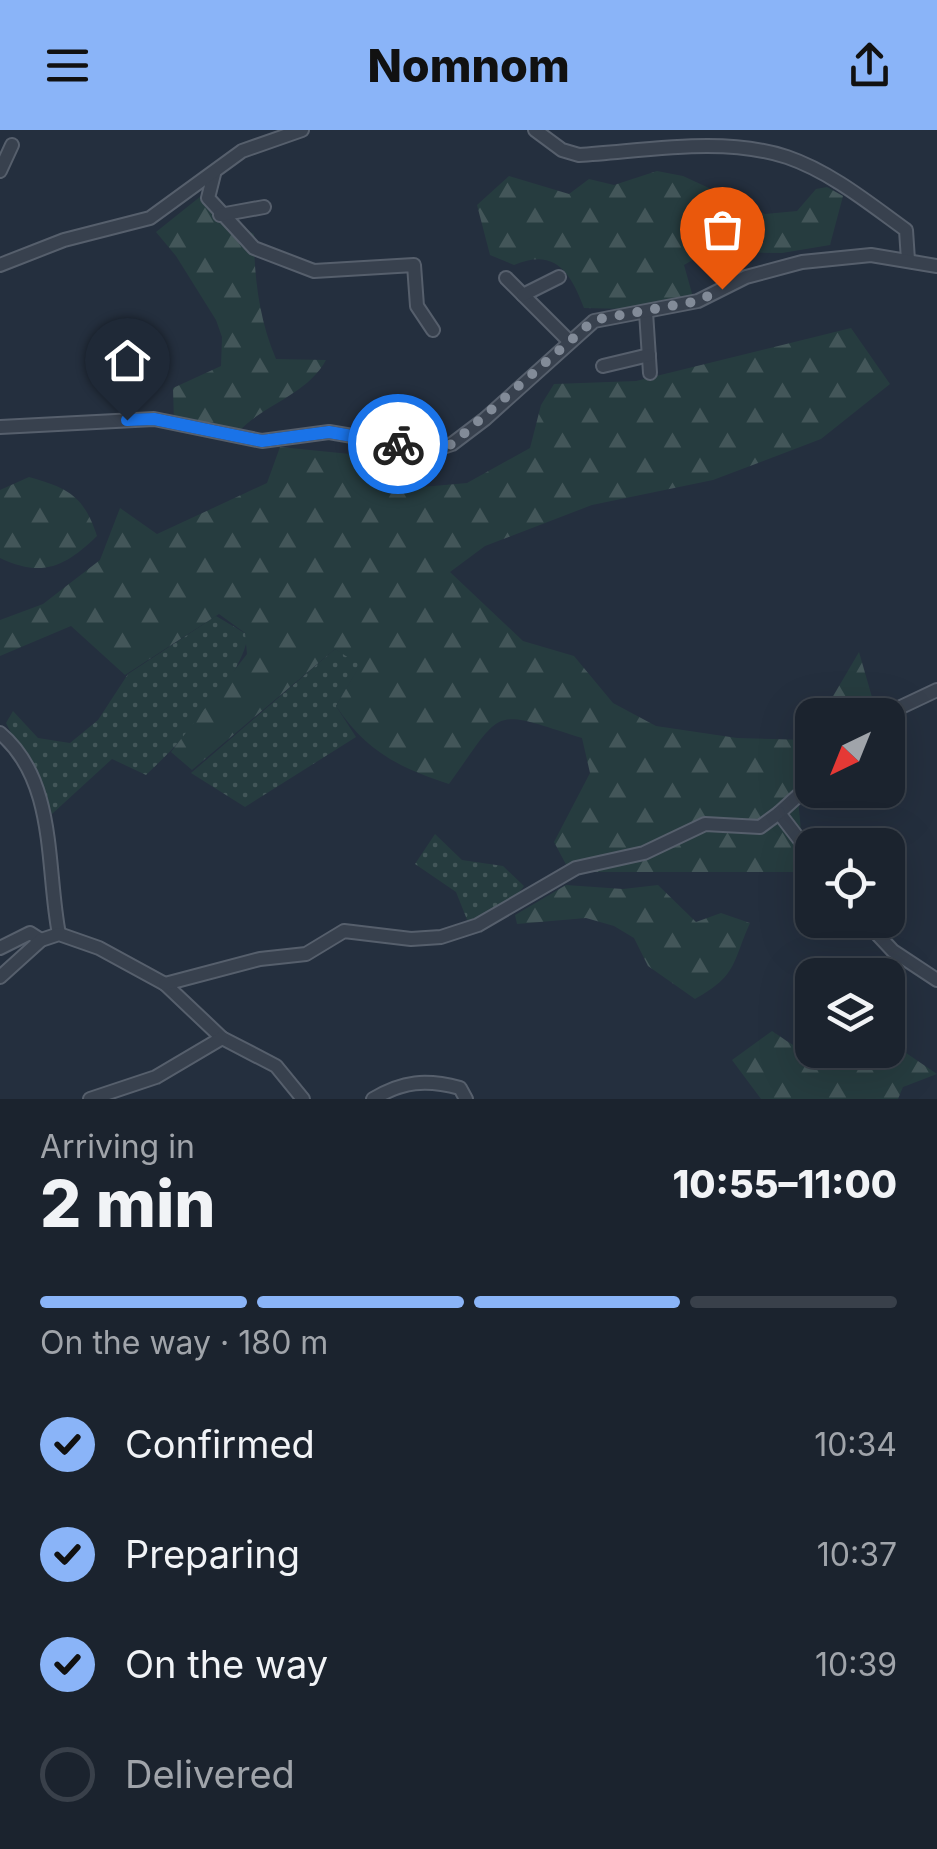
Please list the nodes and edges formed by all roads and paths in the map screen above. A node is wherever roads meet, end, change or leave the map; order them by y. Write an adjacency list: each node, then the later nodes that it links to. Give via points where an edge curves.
1 (302, 130): 5 (street, via 242,151)
2 (534, 130): 8 (street, via 579,156 722,147 792,158 906,230)
3 (12, 146): 4 (street)
4 (0, 170)
5 (214, 174): 7 (street, via 208,198); 9 (street, via 150,218)
6 (264, 207): 7 (street)
7 (220, 215): 15 (street, via 254,248 314,272 414,265 417,306)
8 (908, 260): 10 (street); 14 (street, via 871,255 789,264 698,301)
9 (0, 265)
10 (937, 266)
11 (559, 277): 13 (street)
12 (506, 278): 13 (street)
13 (523, 295): 16 (street)
14 (646, 312): 16 (street, via 594,320); 17 (street)
15 (433, 330)
16 (568, 340): 20 (street, via 485,419 434,450 329,432 262,441 154,419)
17 (648, 356): 18 (street); 19 (street)
18 (603, 366)
19 (650, 373)
20 (0, 428)
21 (937, 690): 22 (street)
22 (905, 705)
23 (0, 733): 27 (street, via 24,762 41,804)
24 (795, 798): 25 (street)
25 (779, 813): 26 (street); 33 (street, via 760,827 705,824 644,853 576,868 481,924 441,937 344,931 306,954)
26 (795, 834)
27 (59, 934): 29 (street); 33 (street)
28 (880, 938): 32 (street)
29 (41, 940): 30 (street, via 30,933); 31 (street)
30 (0, 948)
31 (0, 978)
32 (937, 980)
33 (166, 984): 34 (street)
34 (222, 1038): 35 (street, via 156,1078); 36 (street, via 276,1066)
35 (90, 1099)
36 (303, 1099)
37 (373, 1099): 38 (street, via 413,1082 460,1088)
38 (466, 1099)

